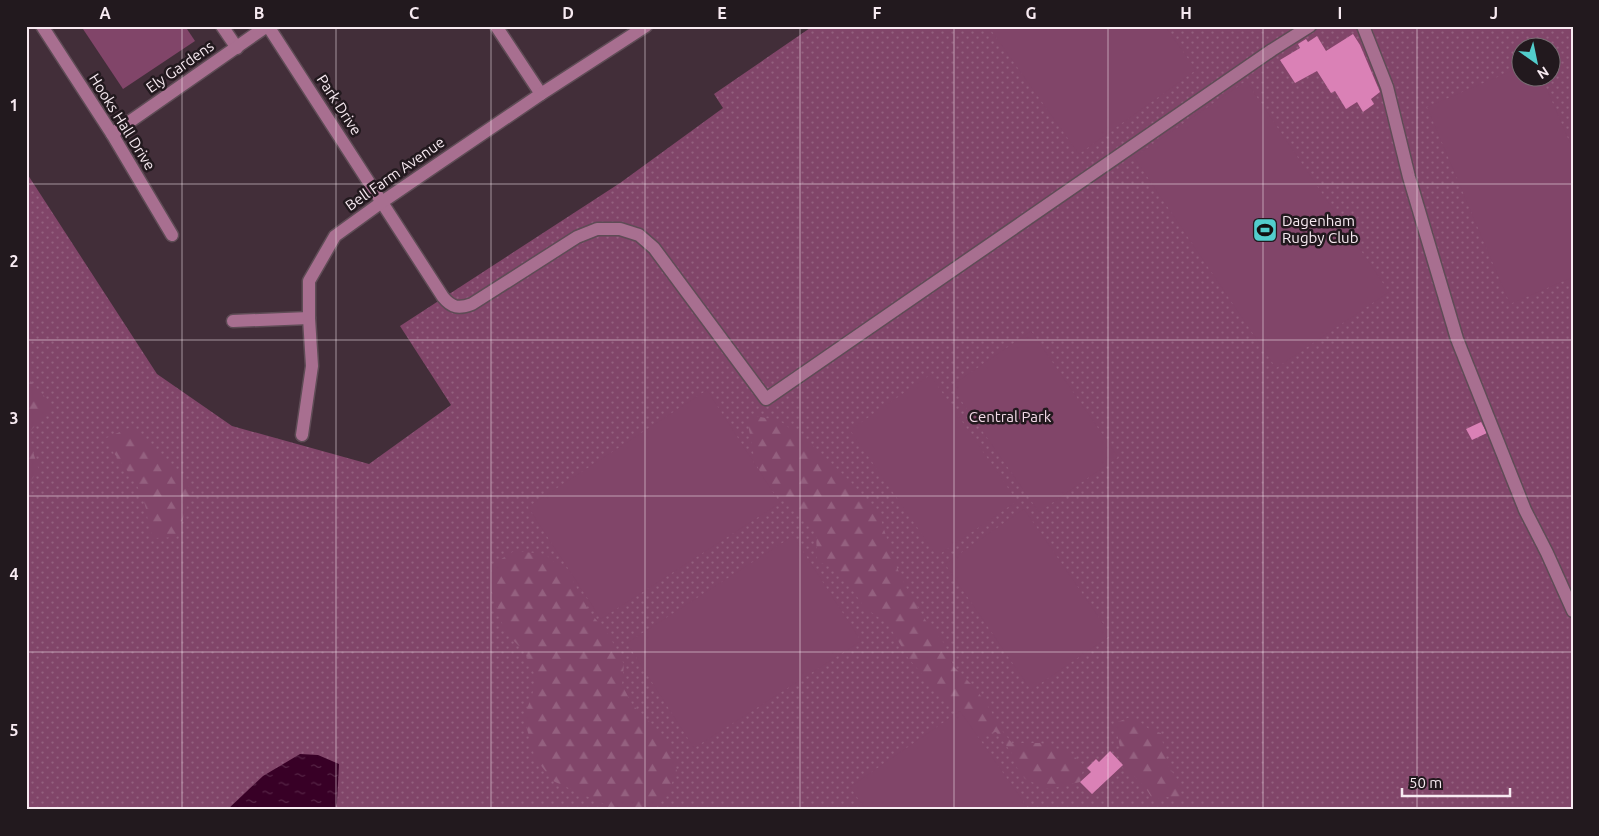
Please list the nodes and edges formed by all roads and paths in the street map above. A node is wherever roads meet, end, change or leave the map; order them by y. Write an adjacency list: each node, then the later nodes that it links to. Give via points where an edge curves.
1 (42, 26): 10 (street, Hooks Hall Drive)
2 (222, 26): 8 (street)
3 (268, 26): 8 (street, Ely Gardens); 11 (street, Park Drive)
4 (496, 26): 9 (street)
5 (646, 26): 9 (street, Bell Farm Avenue)
6 (1310, 26): 11 (street, Park Drive, via 766,399 654,248 639,235 598,229 472,304 457,308 443,297)
7 (1363, 26): 16 (street, via 1387,87 1409,177 1457,339 1525,510)
8 (236, 48): 10 (street, Ely Gardens)
9 (540, 94): 11 (street, Bell Farm Avenue)
10 (112, 134): 12 (street, Hooks Hall Drive)
11 (382, 202): 13 (street, Bell Farm Avenue, via 335,236 309,281)
12 (172, 235)
13 (309, 318): 14 (street); 15 (street, Bell Farm Avenue, via 312,366)
14 (233, 321)
15 (302, 435)
16 (1573, 611)

